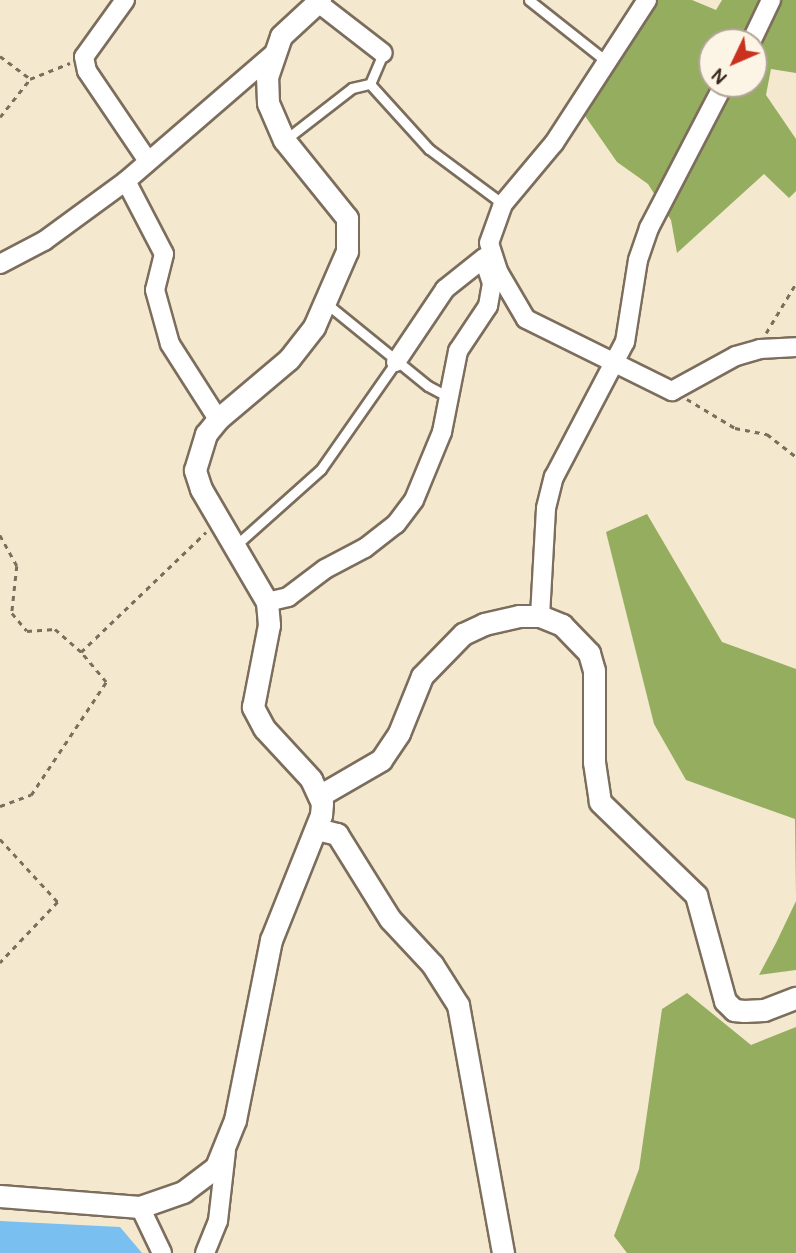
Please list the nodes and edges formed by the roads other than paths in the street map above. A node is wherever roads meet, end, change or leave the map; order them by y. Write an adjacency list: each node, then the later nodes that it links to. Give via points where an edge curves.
1 (125, 0): 13 (street, via 85,57 101,93)
2 (529, 0): 9 (lane)
3 (647, 0): 9 (street)
4 (771, 0): 6 (street)
5 (311, 3): 7 (street); 8 (street, via 281,36)
6 (758, 28)
7 (383, 53): 10 (lane)
8 (272, 55): 12 (street, via 268,103); 13 (street)
9 (606, 61): 15 (street, via 554,143)
10 (370, 84): 12 (lane, via 352,88); 15 (lane, via 429,149)
11 (717, 98): 21 (street, via 649,229 638,260 625,342)
12 (284, 140): 18 (street, via 347,218 347,251)
13 (148, 161): 14 (street)
14 (126, 181): 17 (street, via 44,241); 23 (street, via 164,254 155,290 170,344)
15 (503, 204): 16 (street)
16 (486, 251): 20 (street, via 445,289); 21 (street, via 526,319); 22 (street, via 492,283 488,306 458,351)
17 (0, 264)
18 (327, 304): 20 (lane); 23 (street, via 289,359)
19 (796, 347): 21 (street, via 760,349 673,391)
20 (396, 362): 22 (lane); 24 (lane, via 321,469)
21 (615, 363): 26 (street, via 554,477 546,508)
22 (449, 397): 25 (street, via 442,432 396,524 288,597)
23 (218, 419): 24 (street, via 206,434 195,470)
24 (234, 547): 25 (street)
25 (267, 602): 27 (street, via 269,625 253,707 257,719 311,779)
26 (540, 616): 27 (street, via 484,624 449,645 422,676 399,733 381,760); 29 (street, via 562,625 589,653 596,688 594,762 600,802 696,895 725,1000 734,1010 744,1011 764,1010)
27 (319, 796): 28 (street)
28 (317, 829): 30 (street, via 271,940); 35 (street, via 337,834 390,919 432,964 458,1005)
29 (796, 998)
30 (226, 1148): 32 (street, via 202,1181); 34 (street, via 218,1221)
31 (0, 1196): 32 (street)
32 (140, 1207): 33 (street)
33 (162, 1253)
34 (205, 1253)
35 (503, 1253)

